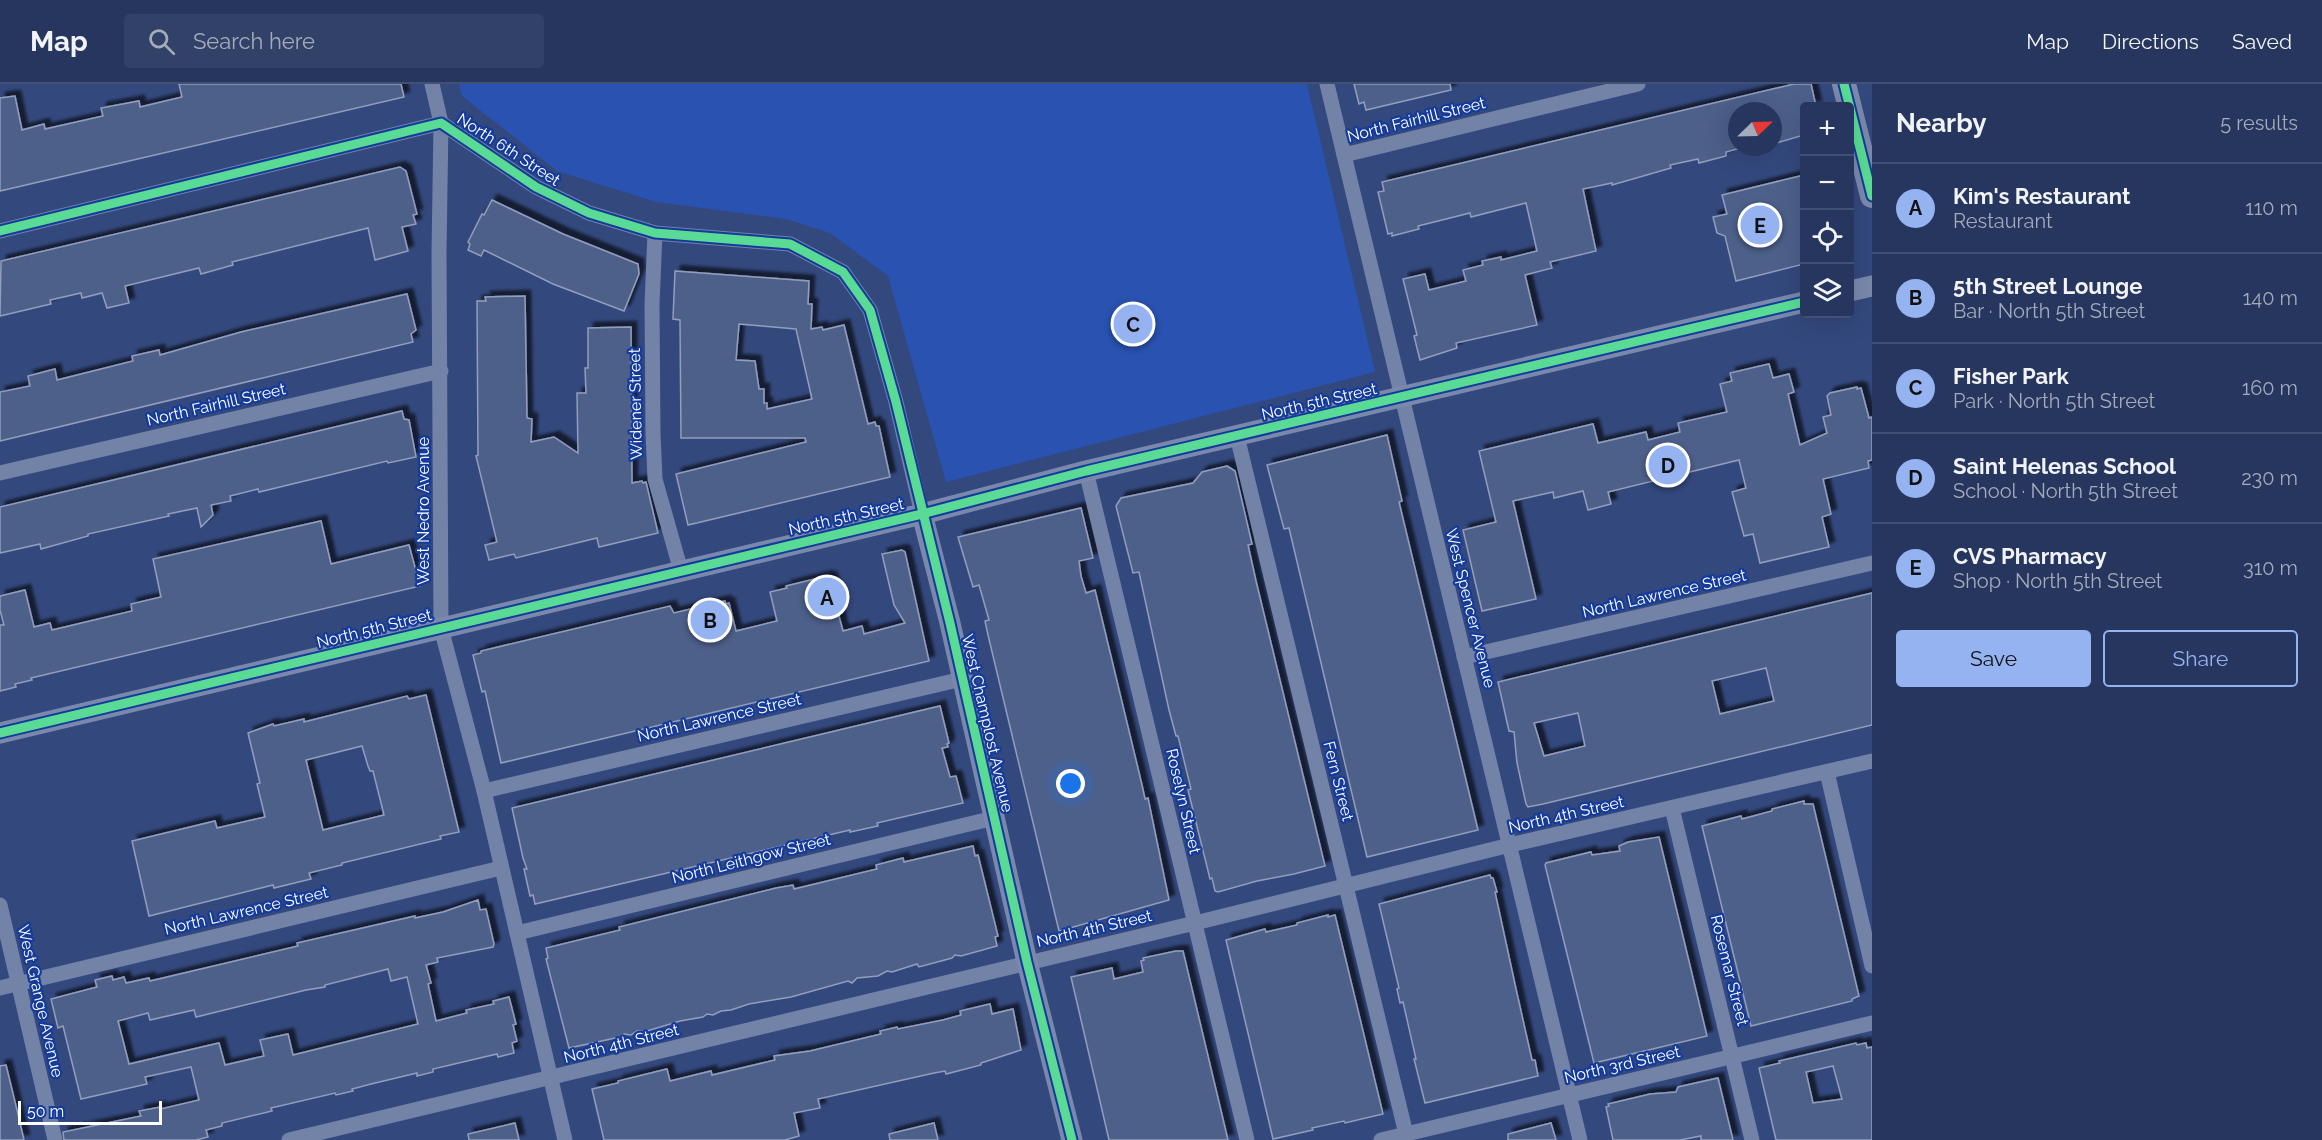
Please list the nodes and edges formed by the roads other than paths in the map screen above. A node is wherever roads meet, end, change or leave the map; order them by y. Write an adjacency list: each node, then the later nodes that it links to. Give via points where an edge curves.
1 (432, 84): 5 (street, West Nedro Avenue)
2 (1327, 84): 6 (street, West Spencer Avenue)
3 (1638, 84): 6 (street, North Fairhill Street)
4 (1844, 84): 7 (main road)
5 (441, 123): 8 (street, North 6th Street); 9 (street, North 6th Street, via 536,187 589,213); 14 (street, West Nedro Avenue)
6 (1344, 154): 15 (street, West Spencer Avenue)
7 (1872, 196)
8 (0, 231)
9 (655, 233): 13 (street, North 6th Street, via 790,244 843,272); 21 (street, Widener Street, via 655,479)
10 (1872, 285): 11 (street)
11 (1854, 290)
12 (1800, 303): 15 (street, North 5th Street)
13 (870, 313): 19 (street, West Champlost Avenue)
14 (441, 371): 18 (street, North Fairhill Street); 22 (street, West Nedro Avenue)
15 (1402, 398): 16 (street, North 5th Street); 23 (street, West Spencer Avenue)
16 (1237, 436): 17 (street, North 5th Street); 33 (street, Fern Street)
17 (1086, 471): 19 (street, North 5th Street); 35 (street, Roselyn Street)
18 (0, 473)
19 (922, 514): 21 (street, North 5th Street); 24 (street, West Champlost Avenue)
20 (1872, 563): 23 (street, North Lawrence Street)
21 (681, 571): 22 (street, North 5th Street)
22 (441, 627): 25 (street, North 5th Street); 28 (street, West Nedro Avenue)
23 (1464, 657): 31 (street, West Spencer Avenue)
24 (962, 679): 28 (street, North Lawrence Street); 30 (street, West Champlost Avenue)
25 (0, 734)
26 (1872, 761): 27 (street, North 4th Street)
27 (1827, 772): 29 (street, North 4th Street); 38 (street)
28 (484, 791): 32 (street, West Nedro Avenue)
29 (1672, 808): 31 (street, North 4th Street); 42 (street, Rosemar Street)
30 (994, 818): 36 (street, North Leithgow Street); 37 (street, West Champlost Avenue)
31 (1509, 845): 33 (street, North 4th Street); 44 (street, West Spencer Avenue)
32 (501, 868): 36 (street, West Nedro Avenue); 39 (street, North Lawrence Street)
33 (1346, 886): 35 (street, North 4th Street); 45 (street, Fern Street)
34 (0, 905): 39 (street, West Grange Avenue)
35 (1195, 923): 37 (street, North 4th Street); 50 (street, Roselyn Street)
36 (517, 933): 43 (street, West Nedro Avenue)
37 (1026, 962): 43 (street, North 4th Street); 49 (street, West Champlost Avenue)
38 (1872, 966)
39 (19, 983): 40 (street, North Lawrence Street); 46 (street, West Grange Avenue)
40 (0, 988)
41 (1872, 1023): 42 (street, North 3rd Street)
42 (1732, 1056): 44 (street, North 3rd Street); 53 (street, Rosemar Street)
43 (551, 1078): 47 (street, North 4th Street); 48 (street, West Nedro Avenue)
44 (1569, 1095): 45 (street, North 3rd Street); 52 (street, West Spencer Avenue)
45 (1406, 1134): 51 (street, North 3rd Street)
46 (55, 1140)
47 (289, 1140)
48 (565, 1140)
49 (1072, 1140)
50 (1247, 1140)
51 (1381, 1140)
52 (1580, 1140)
53 (1752, 1140)

